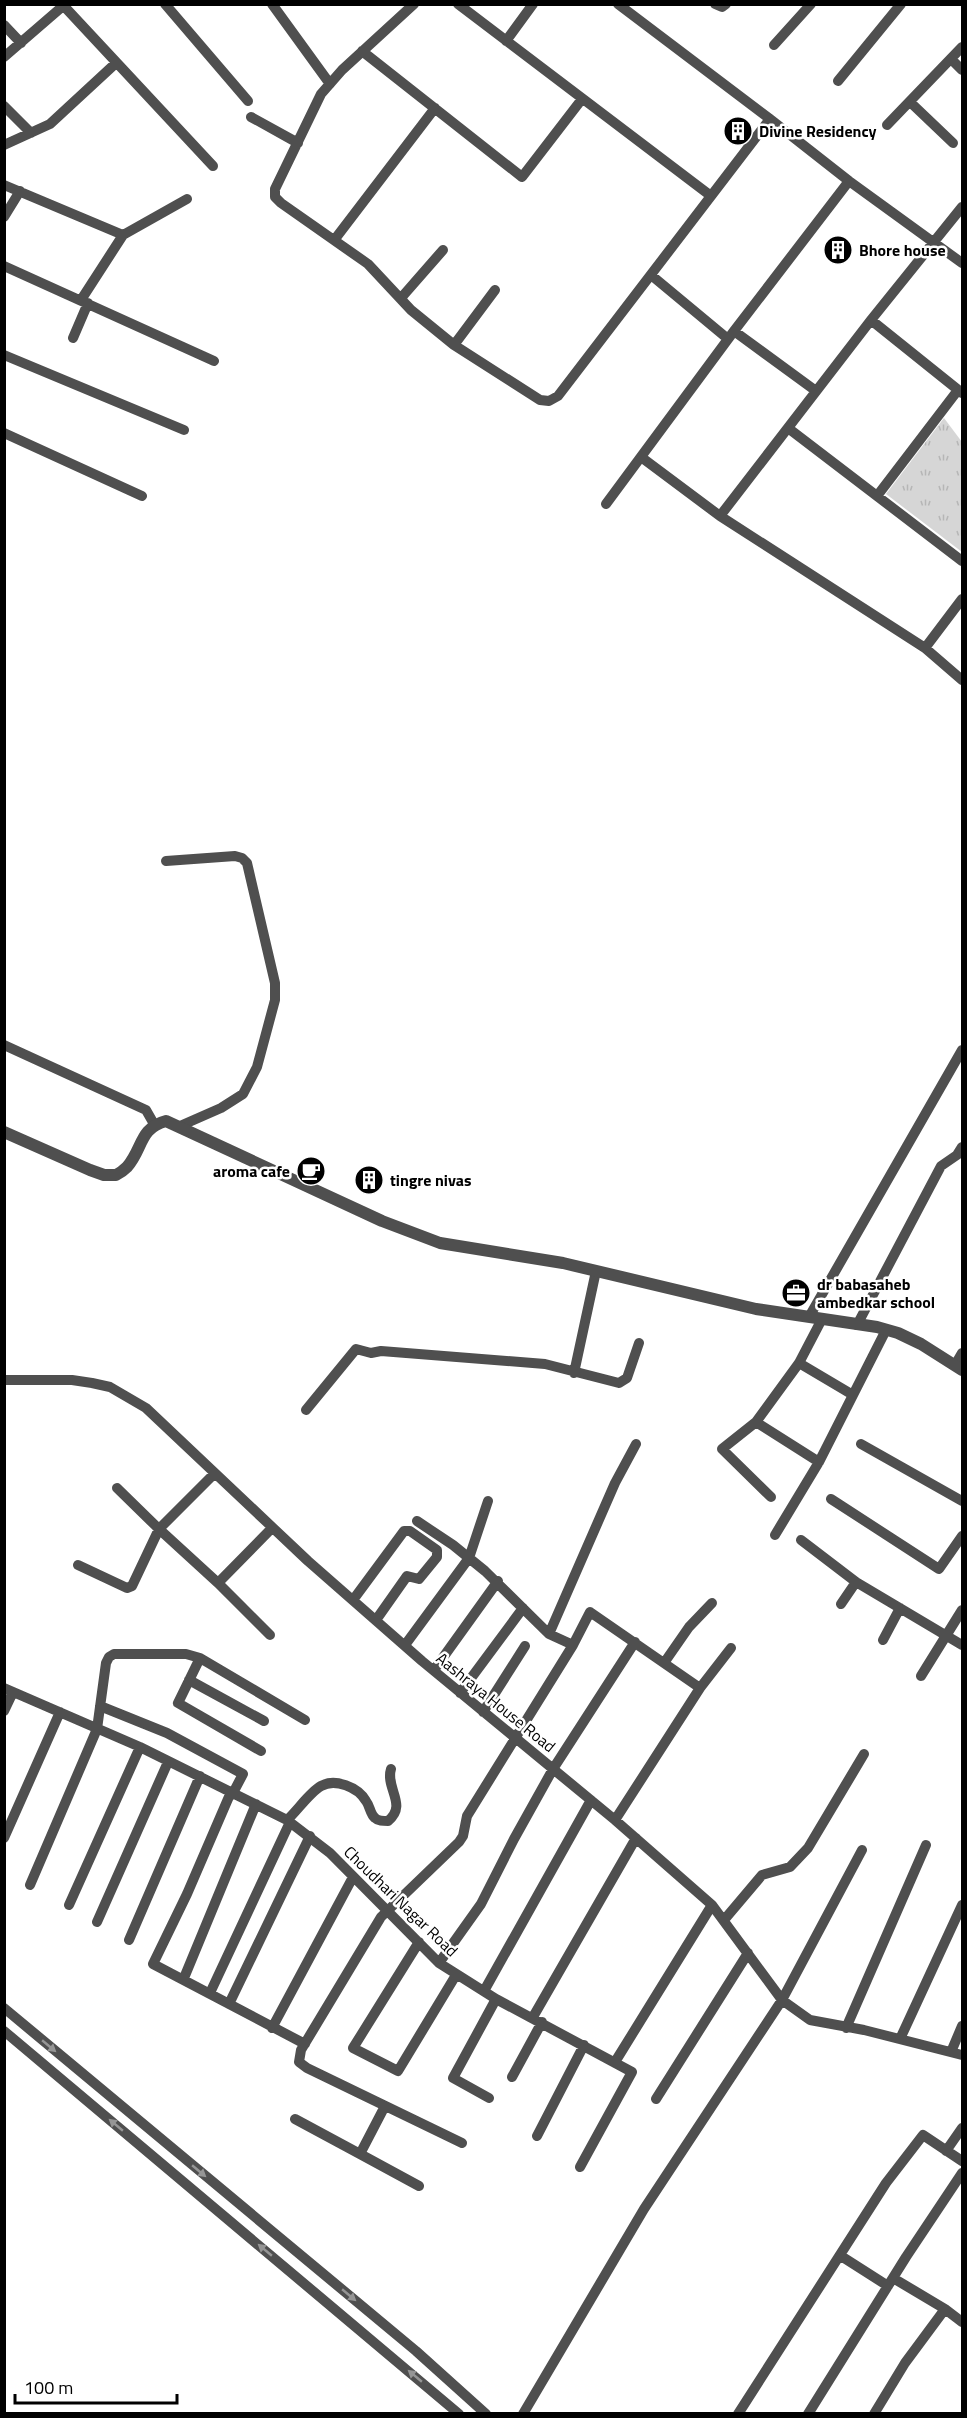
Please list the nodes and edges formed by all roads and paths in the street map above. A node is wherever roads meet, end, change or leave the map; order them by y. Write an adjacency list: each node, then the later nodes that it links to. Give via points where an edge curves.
1 (165, 4): 25 (street)
2 (272, 4): 23 (street)
3 (414, 4): 17 (street)
4 (458, 4): 13 (street)
5 (533, 4): 13 (street)
6 (618, 4): 30 (street)
7 (715, 4): 8 (street)
8 (726, 4)
9 (811, 4): 15 (street)
10 (901, 4): 22 (street)
11 (63, 5): 14 (street); 20 (street)
12 (4, 25): 14 (street)
13 (506, 41): 24 (street)
14 (21, 43): 18 (street)
15 (774, 45)
16 (963, 47): 19 (street)
17 (362, 51): 23 (street); 28 (street)
18 (4, 57)
19 (951, 59): 21 (street); 26 (street)
20 (116, 63): 32 (street, via 50,124); 36 (street)
21 (963, 70)
22 (838, 81)
23 (330, 84): 33 (street, via 321,94)
24 (582, 99): 28 (street, via 522,177); 40 (street)
25 (248, 101)
26 (910, 102): 31 (street); 34 (street)
27 (4, 106): 32 (street)
28 (435, 108): 45 (street)
29 (250, 117): 33 (street)
30 (770, 119): 37 (street); 40 (street)
31 (887, 125)
32 (31, 133): 35 (street)
33 (298, 143): 45 (street, via 275,189 275,197)
34 (954, 143)
35 (4, 144)
36 (213, 166)
37 (849, 182): 46 (street); 55 (street)
38 (4, 184): 39 (street)
39 (20, 191): 43 (street); 44 (street)
40 (711, 196): 50 (street)
41 (187, 199): 44 (street)
42 (963, 207): 46 (street)
43 (4, 217)
44 (123, 235): 53 (street)
45 (335, 239): 52 (street, via 379,273)
46 (934, 242): 48 (street); 54 (street)
47 (443, 250): 52 (street)
48 (963, 263)
49 (4, 266): 53 (street)
50 (651, 275): 55 (street); 57 (street, via 558,396 549,401 540,400)
51 (495, 290): 57 (street)
52 (401, 298): 57 (street)
53 (85, 302): 56 (street); 59 (street)
54 (871, 320): 60 (street); 61 (street)
55 (731, 335): 60 (street); 65 (street)
56 (73, 338)
57 (454, 345)
58 (4, 355): 63 (street)
59 (214, 361)
60 (816, 391): 62 (street)
61 (960, 392): 67 (street)
62 (788, 428): 67 (street); 69 (street)
63 (184, 430)
64 (4, 433): 66 (street)
65 (640, 457): 68 (street); 69 (street)
66 (142, 496)
67 (877, 496): 70 (street)
68 (606, 504)
69 (720, 516): 72 (street)
70 (963, 561)
71 (963, 599): 72 (street)
72 (925, 648): 73 (street)
73 (963, 680)
74 (166, 861): 78 (street, via 235,856 247,863 276,991 257,1067 243,1094)
75 (4, 1046): 77 (street, via 146,1110)
76 (962, 1052): 82 (street)
77 (154, 1124): 78 (street, via 166,1121); 79 (street, via 128,1166 116,1175 90,1170)
78 (180, 1126): 81 (street, via 382,1221 440,1243)
79 (4, 1132)
80 (963, 1147): 83 (street, via 941,1166)
81 (596, 1271): 82 (street, via 724,1303); 89 (street)
82 (815, 1318): 83 (street); 87 (street)
83 (857, 1325): 84 (street)
84 (886, 1330): 88 (street, via 921,1344); 91 (street)
85 (639, 1343): 89 (street, via 624,1382)
86 (963, 1353): 88 (street)
87 (799, 1363): 91 (street); 93 (street)
88 (959, 1367)
89 (574, 1373): 92 (street, via 520,1361 371,1353 356,1348)
90 (4, 1380): 97 (street, Aashraya House Road, via 72,1380 110,1387 146,1408)
91 (853, 1395): 96 (street)
92 (306, 1410)
93 (756, 1422): 96 (street); 99 (street, via 722,1449)
94 (636, 1444): 121 (street)
95 (861, 1444): 102 (street)
96 (819, 1462): 106 (street)
97 (214, 1474): 104 (street); 105 (street, Aashraya House Road)
98 (117, 1488): 104 (street)
99 (771, 1497)
100 (831, 1499): 107 (street, via 939,1569)
101 (488, 1501): 109 (street)
102 (963, 1501)
103 (417, 1521): 109 (street)
104 (159, 1529): 110 (street, via 131,1588); 113 (street)
105 (271, 1529): 113 (street); 114 (street, Aashraya House Road)
106 (775, 1535)
107 (963, 1536)
108 (801, 1540): 112 (street)
109 (469, 1558): 111 (street); 126 (street)
110 (78, 1565)
111 (498, 1581): 117 (street); 133 (street)
112 (856, 1582): 116 (street); 118 (street)
113 (218, 1583): 122 (street)
114 (353, 1600): 120 (street, Aashraya House Road); 120 (street, via 404,1531 437,1550 437,1557 419,1579 407,1576)
115 (712, 1603): 132 (street, via 688,1627)
116 (841, 1604)
117 (523, 1608): 121 (street); 138 (street)
118 (900, 1608): 123 (street); 124 (street)
119 (963, 1610): 123 (street)
120 (376, 1620): 126 (street, Aashraya House Road)
121 (549, 1634): 127 (street)
122 (270, 1635)
123 (945, 1636): 128 (street); 134 (street)
124 (883, 1640)
125 (635, 1642): 127 (street, via 590,1612); 132 (street); 152 (street)
126 (405, 1645): 133 (street, Aashraya House Road)
127 (573, 1645): 146 (street)
128 (963, 1645)
129 (525, 1646): 142 (street)
130 (731, 1647): 136 (street)
131 (200, 1658): 135 (street); 139 (street, via 186,1654 114,1654 106,1664); 143 (street)
132 (664, 1663): 136 (street)
133 (434, 1670): 138 (street, Aashraya House Road)
134 (921, 1676)
135 (189, 1680): 144 (street); 148 (street, via 178,1704)
136 (700, 1688): 157 (street)
137 (9, 1690): 140 (street); 141 (street, Choudhari Nagar Road)
138 (460, 1693): 142 (street, Aashraya House Road)
139 (100, 1706): 145 (street); 154 (street, via 167,1733 243,1774)
140 (4, 1711)
141 (60, 1712): 145 (street, Choudhari Nagar Road); 160 (street)
142 (483, 1712): 146 (street, Aashraya House Road)
143 (305, 1720)
144 (264, 1721)
145 (97, 1729): 147 (street, Choudhari Nagar Road); 165 (street)
146 (516, 1738): 152 (street, Aashraya House Road); 169 (street, via 467,1816 459,1842)
147 (140, 1748): 150 (street, Choudhari Nagar Road); 166 (street)
148 (261, 1751)
149 (864, 1754): 170 (street, via 808,1848 790,1867 762,1875)
150 (168, 1762): 153 (street, Choudhari Nagar Road); 171 (street)
151 (391, 1769): 158 (street, via 389,1780 397,1802 388,1821 374,1818 360,1793 335,1782 317,1788)
152 (553, 1769): 155 (street, Aashraya House Road); 175 (street, via 481,1904)
153 (200, 1776): 154 (street, Choudhari Nagar Road); 172 (street)
154 (232, 1792): 156 (street, Choudhari Nagar Road); 177 (street, via 153,1964)
155 (591, 1800): 157 (street, Aashraya House Road); 178 (street)
156 (256, 1804): 158 (street, Choudhari Nagar Road); 177 (street)
157 (615, 1820): 161 (street, Aashraya House Road)
158 (289, 1821): 159 (street, Choudhari Nagar Road); 179 (street)
159 (310, 1836): 164 (street, Choudhari Nagar Road); 182 (street)
160 (4, 1838)
161 (636, 1838): 167 (street, Aashraya House Road); 184 (street)
162 (926, 1845): 187 (street)
163 (862, 1850): 181 (street)
164 (354, 1877): 169 (street, Choudhari Nagar Road); 186 (street)
165 (30, 1885)
166 (69, 1905)
167 (712, 1905): 170 (street, Aashraya House Road); 194 (street)
168 (963, 1905): 189 (street)
169 (387, 1911): 173 (street, Choudhari Nagar Road); 190 (street)
170 (724, 1920): 174 (street, Aashraya House Road)
171 (96, 1922)
172 (129, 1940)
173 (419, 1942): 175 (street, Choudhari Nagar Road); 176 (street, via 353,2048 398,2071)
174 (748, 1953): 181 (street, Aashraya House Road); 197 (street)
175 (439, 1963): 176 (street, Choudhari Nagar Road)
176 (456, 1974): 178 (street, Choudhari Nagar Road)
177 (184, 1978): 179 (street)
178 (484, 1990): 180 (street, Choudhari Nagar Road)
179 (210, 1993): 182 (street)
180 (496, 1999): 184 (street, Choudhari Nagar Road); 196 (street, via 453,2078)
181 (782, 2000): 187 (street, Aashraya House Road, via 810,2020); 216 (street, via 644,2209)
182 (229, 2004): 186 (street)
183 (4, 2008): 215 (street, one-way to 215)
184 (538, 2020): 191 (street, Choudhari Nagar Road); 195 (street)
185 (963, 2026): 192 (street)
186 (272, 2028): 190 (street)
187 (846, 2028): 189 (street, Aashraya House Road)
188 (4, 2031): 214 (street, one-way to 188)
189 (900, 2039): 192 (street, Aashraya House Road)
190 (305, 2044): 198 (street, via 299,2062)
191 (584, 2045): 194 (street, Choudhari Nagar Road); 201 (street)
192 (951, 2052): 193 (street, Aashraya House Road)
193 (963, 2055)
194 (615, 2062): 206 (street, via 632,2072)
195 (512, 2077)
196 (489, 2098)
197 (656, 2099)
198 (385, 2106): 202 (street); 204 (street)
199 (295, 2119): 204 (street)
200 (963, 2128): 203 (street)
201 (537, 2136)
202 (462, 2143)
203 (946, 2151): 205 (street); 209 (street, via 923,2135 886,2183)
204 (360, 2154): 208 (street)
205 (963, 2161)
206 (580, 2167)
207 (963, 2173): 210 (street)
208 (419, 2186)
209 (841, 2256): 210 (street); 213 (street)
210 (891, 2282): 211 (street); 217 (street)
211 (945, 2309): 212 (street); 218 (street)
212 (963, 2322)
213 (740, 2413)
214 (459, 2414)
215 (486, 2414)
216 (523, 2414)
217 (808, 2414)
218 (874, 2414)

